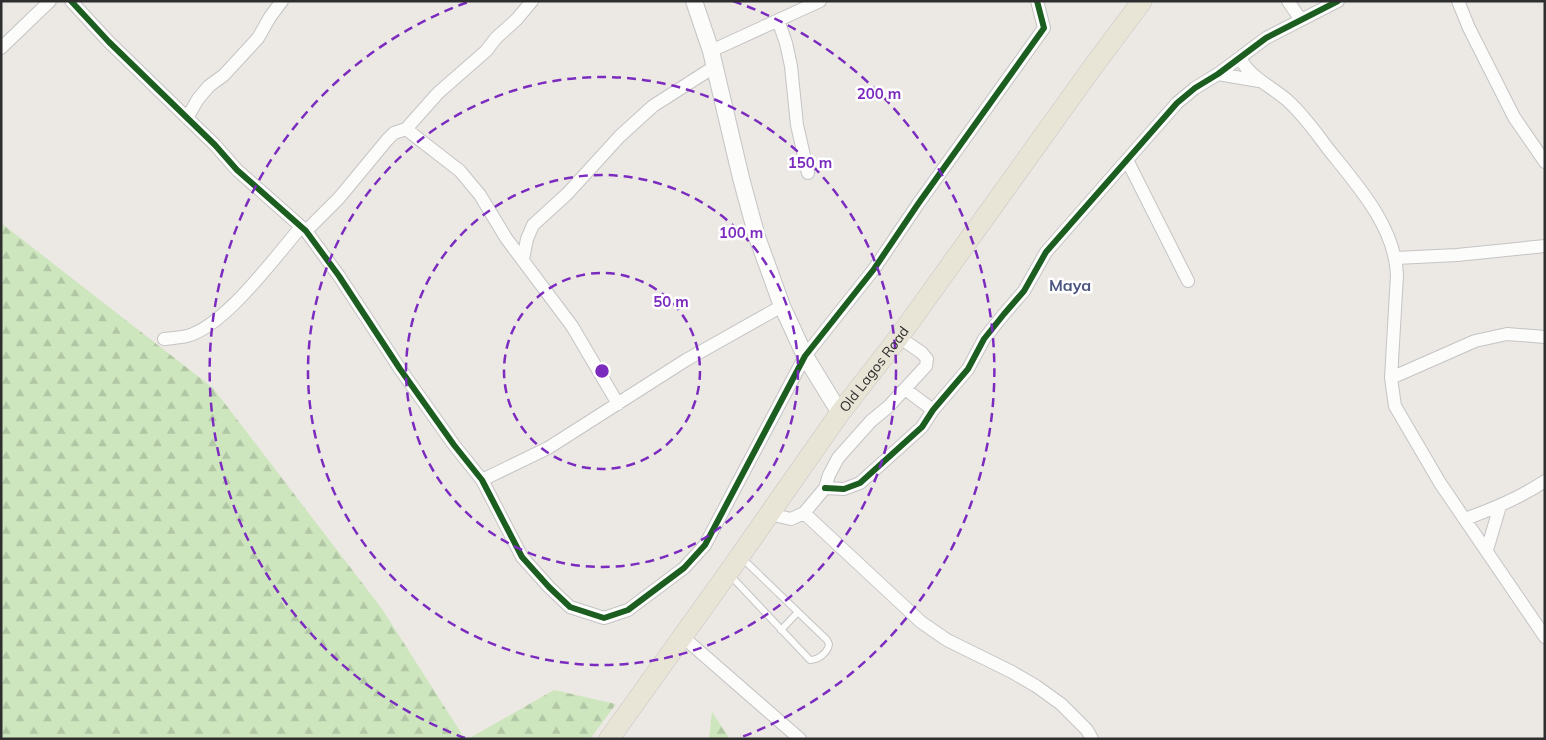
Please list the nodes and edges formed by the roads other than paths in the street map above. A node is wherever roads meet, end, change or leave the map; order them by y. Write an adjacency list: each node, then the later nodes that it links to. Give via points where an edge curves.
1 (50, 1): 14 (street)
2 (71, 1): 19 (street)
3 (282, 1): 19 (street, via 258,38 224,75 209,86)
4 (532, 1): 20 (street, via 486,52 438,93)
5 (694, 1): 16 (street)
6 (820, 1): 12 (street)
7 (1037, 1): 33 (street, via 1044,28 874,270)
8 (1142, 1): 30 (main road, Old Lagos Road)
9 (1288, 1): 13 (street)
10 (1338, 1): 13 (street)
11 (1458, 1): 22 (street, via 1514,117)
12 (778, 20): 16 (street); 23 (street, via 791,66 796,125)
13 (1301, 20): 15 (street, via 1266,38)
14 (1, 48)
15 (1240, 58): 17 (street); 18 (street, via 1248,71)
16 (712, 59): 27 (street, via 620,136 567,194 533,225); 29 (street, via 757,237)
17 (1218, 74): 18 (street); 21 (street, via 1177,103)
18 (1262, 82): 26 (street, via 1301,114 1366,196)
19 (187, 118): 24 (street, via 238,170)
20 (406, 128): 24 (street, via 387,140 339,198); 27 (street, via 460,171)
21 (1127, 160): 28 (street); 37 (street, via 1046,252 1024,291 984,339 968,369)
22 (1545, 162)
23 (808, 173)
24 (304, 229): 32 (street, via 237,302 212,324 188,336); 39 (street, via 400,369)
25 (1545, 246): 26 (street)
26 (1396, 258): 34 (street)
27 (523, 259): 36 (street, via 572,326)
28 (1188, 282)
29 (782, 306): 33 (street); 36 (street, via 686,360)
30 (899, 337): 35 (street, via 927,359 926,366); 38 (main road, Old Lagos Road)
31 (1545, 337): 34 (street, via 1507,334 1475,341)
32 (164, 340)
33 (805, 356): 38 (street); 39 (street, via 705,545 684,568 628,610 604,618 570,607 522,556)
34 (1391, 378): 45 (street, via 1395,406)
35 (905, 390): 37 (street); 41 (street, via 838,458)
36 (618, 404): 39 (street, via 548,448)
37 (933, 410): 41 (street, via 922,427 860,483 844,489)
38 (840, 413): 44 (main road, Old Lagos Road)
39 (482, 480)
40 (1545, 481): 42 (street)
41 (824, 488): 43 (street)
42 (1500, 506): 45 (street); 46 (street)
43 (804, 512): 44 (street, via 791,519); 55 (street, via 921,622 947,640 1036,686 1061,704)
44 (769, 514): 47 (main road, Old Lagos Road)
45 (1465, 519): 46 (street)
46 (1487, 550): 52 (street)
47 (740, 556): 48 (main road, Old Lagos Road); 49 (lane)
48 (728, 573): 50 (lane); 51 (main road, Old Lagos Road)
49 (798, 612): 50 (lane); 50 (lane, via 827,640 828,650 819,658 810,660)
50 (781, 630)
51 (682, 637): 53 (main road, Old Lagos Road); 54 (street)
52 (1545, 637)
53 (609, 739)
54 (800, 739)
55 (1092, 739)

